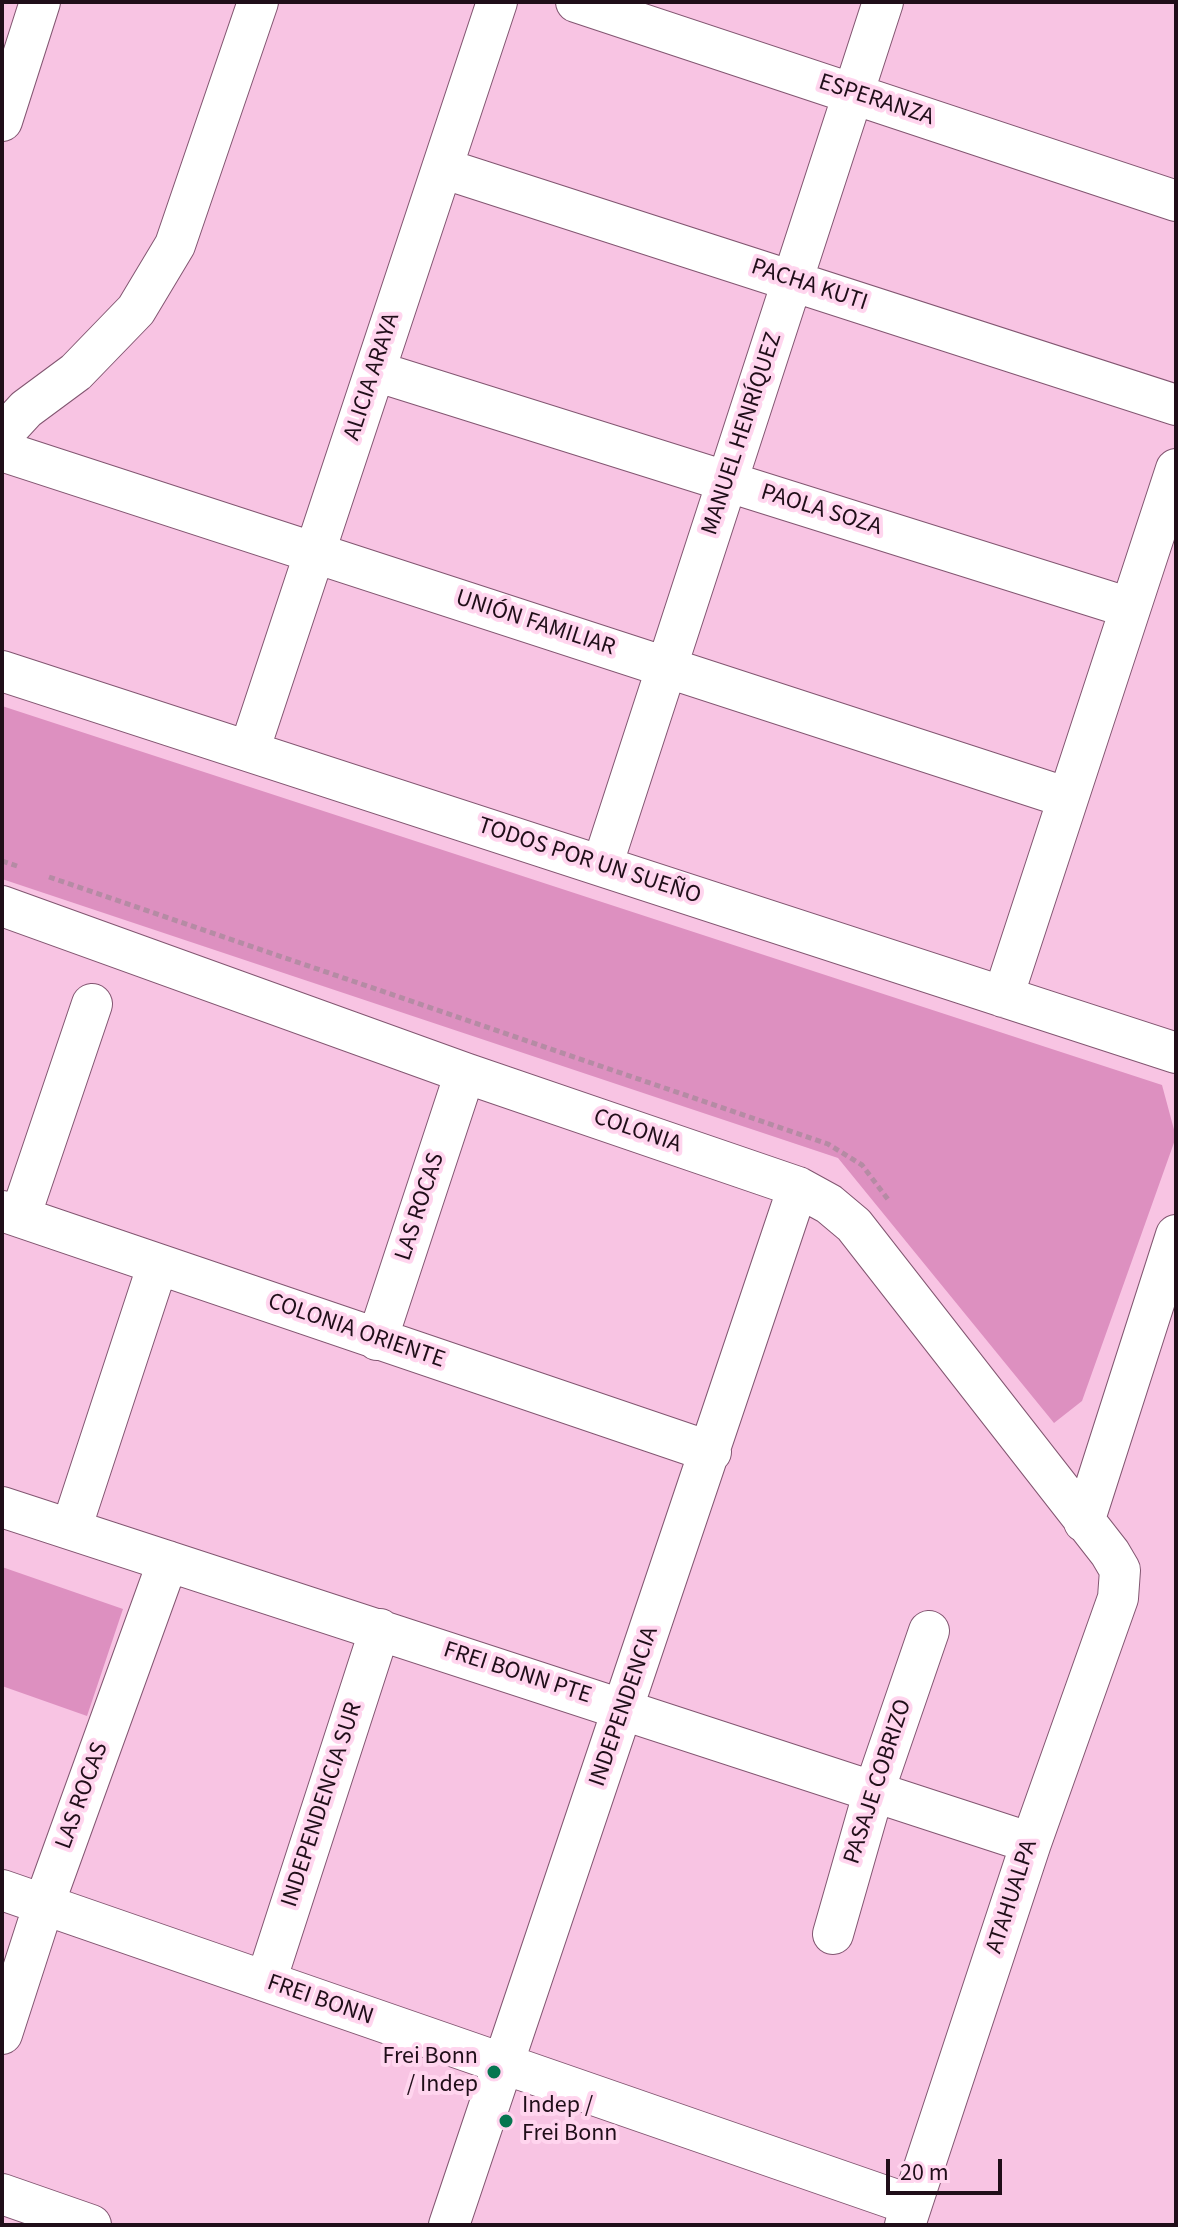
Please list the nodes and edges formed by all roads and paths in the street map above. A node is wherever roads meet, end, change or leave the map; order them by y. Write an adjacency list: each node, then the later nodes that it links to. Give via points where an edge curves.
1 (40, 2): 7 (street)
2 (258, 2): 13 (street, via 175,245 136,310 76,372 26,409)
3 (497, 2): 8 (street, ALICIA ARAYA)
4 (576, 2): 6 (street, ESPERANZA)
5 (883, 2): 6 (street, MANUEL HENRÍQUEZ)
6 (854, 94): 9 (street, ESPERANZA); 10 (street, MANUEL HENRÍQUEZ)
7 (2, 121)
8 (442, 168): 10 (street, PACHA KUTI); 11 (street, ALICIA ARAYA)
9 (1176, 201)
10 (792, 281): 12 (street, PACHA KUTI); 16 (street, MANUEL HENRÍQUEZ)
11 (375, 371): 16 (street, PAOLA SOZA); 17 (street, ALICIA ARAYA)
12 (1176, 405)
13 (2, 435)
14 (2, 451): 17 (street, UNIÓN FAMILIAR)
15 (1176, 469): 18 (street)
16 (728, 482): 18 (street, PAOLA SOZA); 19 (street, MANUEL HENRÍQUEZ)
17 (315, 552): 19 (street, UNIÓN FAMILIAR); 21 (street, ALICIA ARAYA)
18 (1130, 608): 22 (street)
19 (667, 666): 22 (street, UNIÓN FAMILIAR); 23 (street, MANUEL HENRÍQUEZ)
20 (2, 671): 21 (street, TODOS POR UN SUEÑO)
21 (249, 751): 23 (street, TODOS POR UN SUEÑO)
22 (1068, 798): 25 (street)
23 (602, 866): 25 (street, TODOS POR UN SUEÑO)
24 (2, 906): 28 (street, COLONIA)
25 (1003, 997): 27 (street, TODOS POR UN SUEÑO)
26 (92, 1004): 30 (street)
27 (1176, 1053)
28 (465, 1073): 29 (street, COLONIA); 33 (street, LAS ROCAS)
29 (798, 1187): 34 (street, INDEPENDENCIA); 36 (street, COLONIA, via 854,1225)
30 (11, 1214): 32 (street, COLONIA ORIENTE)
31 (1176, 1235): 36 (street)
32 (158, 1264): 33 (street, COLONIA ORIENTE); 37 (street)
33 (377, 1340): 34 (street, COLONIA ORIENTE)
34 (711, 1452): 42 (street, INDEPENDENCIA)
35 (2, 1507): 37 (street, FREI BONN PTE)
36 (1084, 1522): 39 (street, COLONIA)
37 (71, 1529): 38 (street, FREI BONN PTE)
38 (168, 1561): 40 (street, FREI BONN PTE); 46 (street, LAS ROCAS)
39 (1120, 1570): 44 (street, ATAHUALPA, via 1118,1598)
40 (380, 1629): 42 (street, FREI BONN PTE); 48 (street, INDEPENDENCIA SUR)
41 (929, 1631): 43 (street, PASAJE COBRIZO)
42 (625, 1709): 43 (street, FREI BONN PTE); 50 (street, INDEPENDENCIA)
43 (873, 1794): 44 (street, FREI BONN PTE); 47 (street, PASAJE COBRIZO)
44 (1031, 1843): 52 (street, ATAHUALPA)
45 (2, 1890): 46 (street, FREI BONN)
46 (44, 1904): 48 (street, FREI BONN); 49 (street, LAS ROCAS)
47 (833, 1934)
48 (266, 1981): 50 (street, FREI BONN)
49 (2, 2034)
50 (502, 2064): 52 (street, FREI BONN); 54 (street, INDEPENDENCIA)
51 (2, 2194): 53 (street)
52 (908, 2215)
53 (91, 2225)
54 (449, 2225)

